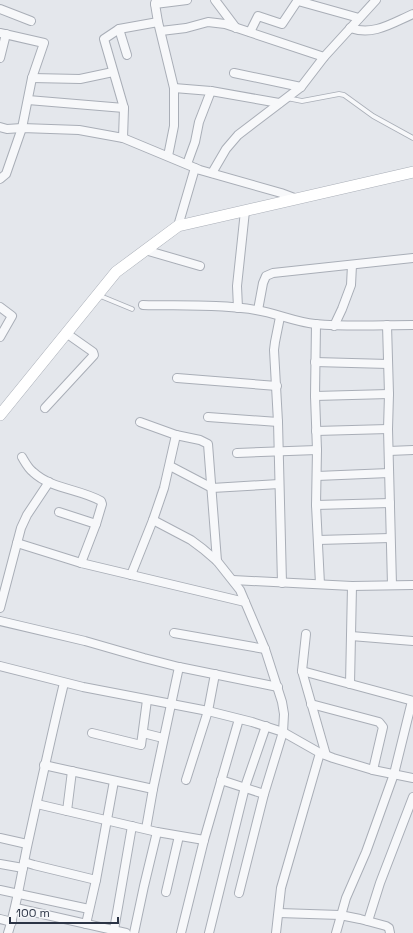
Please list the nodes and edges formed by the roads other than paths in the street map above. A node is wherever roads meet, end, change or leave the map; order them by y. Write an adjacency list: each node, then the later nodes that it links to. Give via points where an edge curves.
1 (187, 0): 5 (street)
2 (215, 0): 11 (street)
3 (298, 0): 8 (street); 15 (street, via 282,24 258,16)
4 (376, 0): 8 (street)
5 (156, 2): 10 (street)
6 (0, 8): 9 (street)
7 (413, 14): 12 (street, via 370,31)
8 (359, 18): 12 (street)
9 (31, 21)
10 (158, 22): 13 (street); 14 (street)
11 (236, 28): 14 (street, via 208,22); 15 (street)
12 (350, 28): 18 (street)
13 (119, 30): 17 (street); 20 (street, via 104,39)
14 (161, 31): 24 (street)
15 (250, 32): 18 (street)
16 (3, 34): 19 (street); 22 (street, via 44,43)
17 (126, 55)
18 (324, 57): 23 (street)
19 (0, 58)
20 (113, 72): 22 (street, via 80,80); 29 (street)
21 (234, 73): 23 (street)
22 (32, 78): 27 (street)
23 (301, 87): 26 (street)
24 (174, 88): 25 (street); 34 (street, via 174,126)
25 (211, 91): 28 (street); 35 (street)
26 (287, 98): 28 (street); 33 (lane, via 302,101 344,95 373,116)
27 (28, 100): 29 (street); 31 (street)
28 (280, 103): 38 (street, via 238,135)
29 (124, 108): 32 (street)
30 (0, 127): 31 (street)
31 (22, 128): 32 (street, via 79,130); 39 (street)
32 (123, 138): 34 (street)
33 (413, 138)
34 (168, 156): 35 (street)
35 (187, 164): 36 (street)
36 (195, 168): 38 (street); 42 (street)
37 (413, 172): 40 (street)
38 (212, 173): 40 (street)
39 (2, 175)
40 (298, 199): 41 (street)
41 (245, 211): 42 (street); 50 (street, via 237,286)
42 (178, 226): 43 (street)
43 (145, 250): 46 (street); 47 (street, via 116,272)
44 (413, 258): 45 (street)
45 (355, 265): 52 (street, via 273,273 266,276); 57 (street, via 351,285)
46 (200, 266)
47 (98, 295): 51 (lane); 58 (street)
48 (143, 305): 50 (street)
49 (0, 307): 59 (street, via 12,316)
50 (238, 308): 52 (street)
51 (132, 309)
52 (258, 310): 53 (street)
53 (280, 317): 54 (street); 63 (street, via 274,342)
54 (316, 324): 57 (street); 60 (street)
55 (387, 325): 56 (street); 57 (street); 61 (street)
56 (413, 325)
57 (334, 326)
58 (66, 334): 66 (street, via 94,355); 67 (street)
59 (0, 337)
60 (315, 362): 61 (street); 65 (street)
61 (388, 364): 64 (street)
62 (177, 378): 63 (street)
63 (277, 386): 70 (street)
64 (389, 394): 65 (street); 71 (street)
65 (314, 396): 72 (street)
66 (45, 408)
67 (0, 415)
68 (208, 417): 70 (street)
69 (140, 422): 73 (street)
70 (278, 422): 76 (street)
71 (388, 429): 72 (street); 77 (street)
72 (316, 431): 74 (street)
73 (176, 435): 80 (street); 85 (street, via 208,444)
74 (317, 450): 76 (street); 82 (street)
75 (413, 450): 77 (street)
76 (279, 451): 78 (street); 84 (street)
77 (389, 451): 81 (street)
78 (237, 453)
79 (22, 457): 83 (street, via 33,472)
80 (170, 466): 85 (street); 89 (street)
81 (389, 473): 82 (street); 86 (street)
82 (317, 476): 87 (street)
83 (49, 482): 90 (street, via 101,501); 93 (street, via 24,520)
84 (279, 484): 85 (street); 98 (street)
85 (212, 488): 94 (street)
86 (390, 503): 87 (street); 91 (street)
87 (316, 505): 92 (street)
88 (59, 512): 90 (street)
89 (154, 520): 94 (street, via 191,540); 96 (street)
90 (96, 524): 95 (street)
91 (390, 538): 92 (street); 100 (street)
92 (318, 540): 99 (street)
93 (17, 543): 95 (street); 104 (street)
94 (217, 561): 97 (street)
95 (81, 563): 96 (street)
96 (131, 575): 103 (street)
97 (233, 580): 98 (street); 103 (street)
98 (282, 583): 99 (street)
99 (320, 584): 102 (street)
100 (392, 585): 101 (street); 102 (street)
101 (413, 585)
102 (352, 586): 108 (street)
103 (245, 602): 110 (street)
104 (0, 608)
105 (0, 621): 112 (street)
106 (174, 633): 110 (street)
107 (306, 634): 113 (street)
108 (350, 636): 109 (street); 116 (street)
109 (413, 641)
110 (265, 649): 117 (street)
111 (0, 666): 115 (street)
112 (179, 667): 114 (street); 120 (street)
113 (302, 671): 116 (street); 121 (street)
114 (215, 674): 117 (street); 122 (street)
115 (64, 683): 118 (street); 130 (street)
116 (350, 684): 119 (street)
117 (278, 687): 125 (street, via 284,714)
118 (148, 700): 120 (street); 127 (street)
119 (412, 701): 133 (street)
120 (172, 704): 122 (street); 128 (street)
121 (311, 704): 129 (street); 131 (street, via 379,722 383,727)
122 (208, 711): 123 (street); 135 (street)
123 (238, 719): 124 (street); 136 (street)
124 (266, 726): 125 (street); 138 (street)
125 (283, 732): 129 (street); 140 (street)
126 (92, 733): 127 (street, via 140,745)
127 (143, 733): 128 (street)
128 (163, 738): 139 (street)
129 (323, 754): 131 (street); 161 (street, via 282,883)
130 (44, 765): 132 (street); 142 (street)
131 (373, 770): 133 (street)
132 (72, 771): 137 (street); 143 (street)
133 (394, 774): 134 (street); 162 (street)
134 (413, 778)
135 (186, 780)
136 (221, 780): 138 (street); 150 (street)
137 (114, 781): 139 (street); 144 (street)
138 (245, 787): 140 (street); 173 (street)
139 (153, 789): 146 (street)
140 (264, 794): 157 (street)
141 (413, 797): 164 (street)
142 (37, 804): 143 (street); 151 (street)
143 (67, 811): 144 (street)
144 (107, 820): 145 (street); 154 (street)
145 (132, 826): 146 (street); 168 (street)
146 (146, 829): 147 (street)
147 (157, 832): 148 (street); 171 (street)
148 (179, 836): 150 (street); 156 (street)
149 (0, 838): 151 (street)
150 (204, 840): 172 (street)
151 (28, 844): 153 (street)
152 (0, 864): 153 (street)
153 (23, 865): 154 (street, via 34,865); 158 (street)
154 (96, 880): 160 (street)
155 (0, 890): 158 (street)
156 (166, 892)
157 (239, 893)
158 (18, 894): 159 (street); 160 (street)
159 (16, 908): 165 (street); 166 (street)
160 (89, 910): 166 (street)
161 (279, 913): 162 (street); 174 (street)
162 (340, 916): 164 (street); 175 (street)
163 (0, 919): 165 (street)
164 (368, 921): 176 (street, via 389,928)
165 (12, 922): 169 (street)
166 (86, 924): 167 (street)
167 (100, 930): 168 (street)
168 (114, 930): 170 (street)
169 (8, 933)
170 (126, 933)
171 (134, 933)
172 (180, 933)
173 (209, 933)
174 (276, 933)
175 (336, 933)
176 (390, 933)

